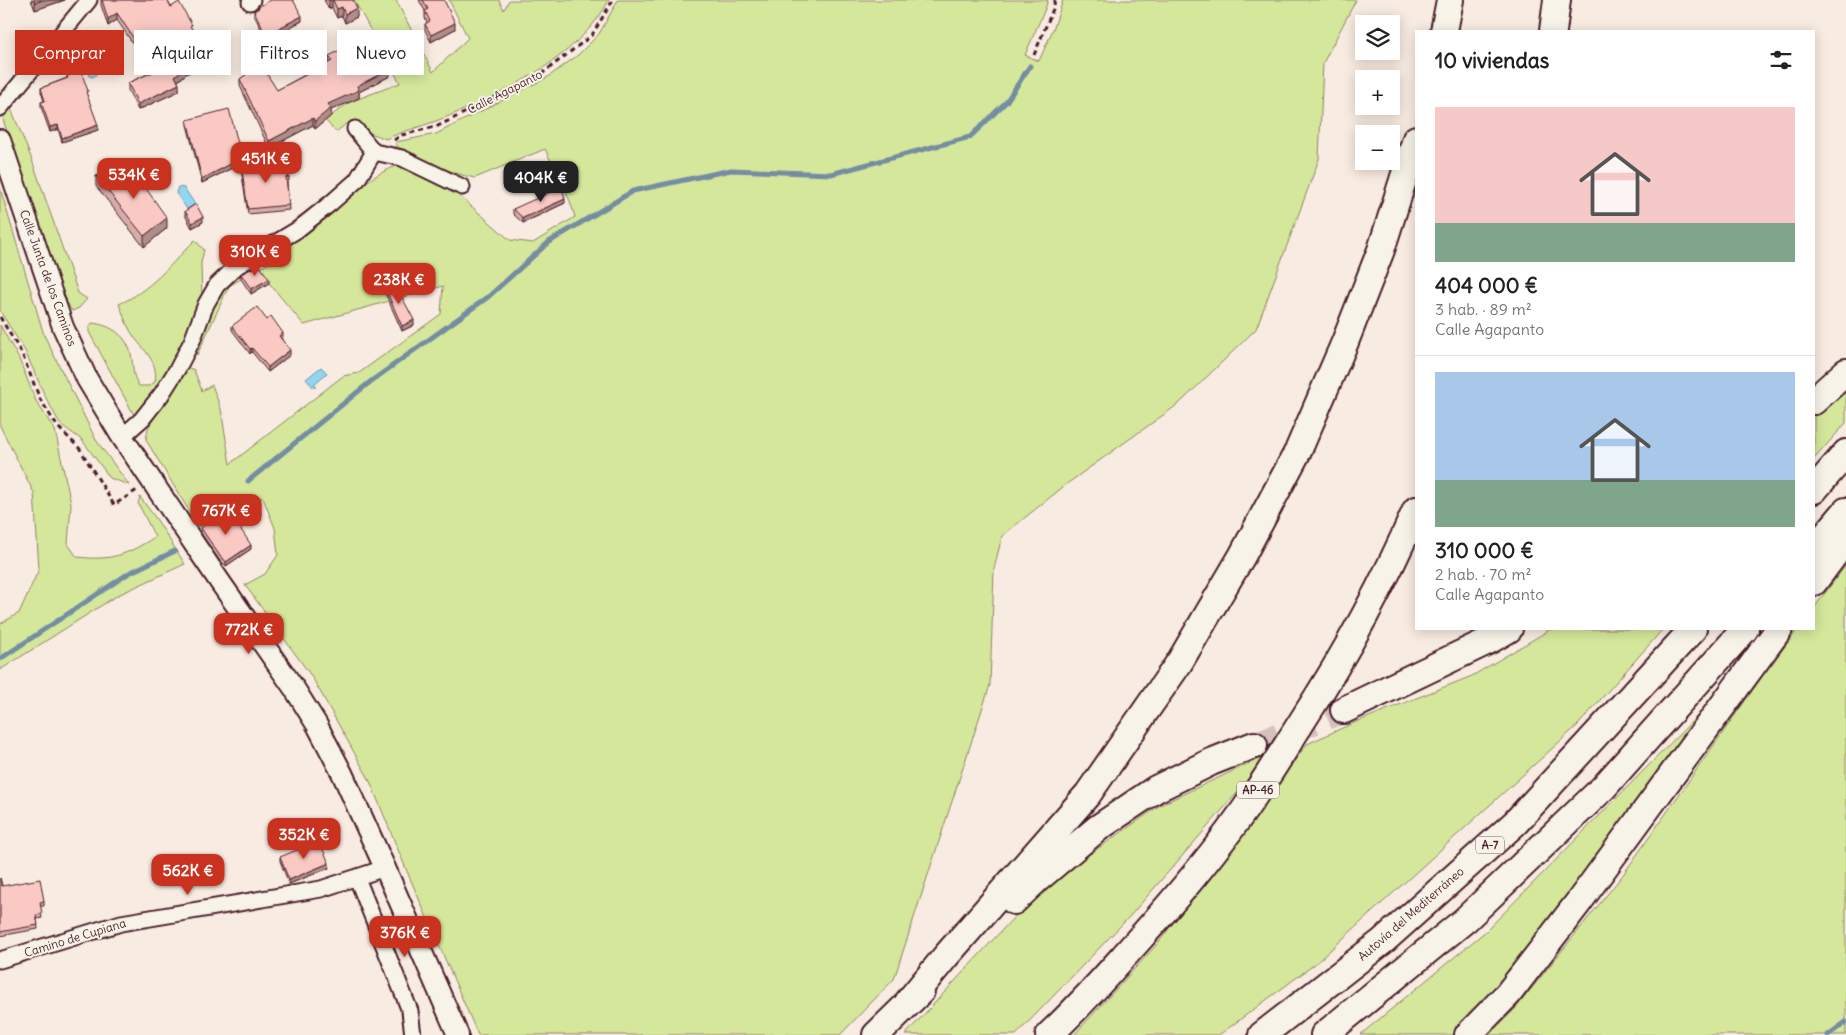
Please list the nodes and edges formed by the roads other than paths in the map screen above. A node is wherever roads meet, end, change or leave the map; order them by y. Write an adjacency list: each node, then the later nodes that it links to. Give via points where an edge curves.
1 (1450, 0): 4 (highway)
2 (1557, 0): 5 (highway)
3 (85, 2): 6 (street)
4 (1444, 30)
5 (1553, 30)
6 (0, 108)
7 (354, 129): 10 (street)
8 (0, 140): 14 (main road, Calle Junta de los Caminos, via 63,327 87,379)
9 (1415, 142): 31 (highway, via 1382,250 1298,451 1242,556 1179,663 1088,794)
10 (374, 152): 11 (street, via 402,158); 14 (street, via 357,180 331,203 297,230 237,266 217,285 174,375 142,420)
11 (462, 188)
12 (1846, 372): 13 (highway)
13 (1815, 400)
14 (122, 437): 28 (main road, Calle Junta de los Caminos, via 317,725)
15 (1846, 453): 16 (highway)
16 (1815, 489)
17 (1846, 511): 20 (highway)
18 (1415, 512): 35 (highway, AP-46, via 1364,618 1258,791 1154,923)
19 (1846, 539): 21 (highway)
20 (1815, 548)
21 (1815, 581)
22 (1507, 630): 26 (highway)
23 (1692, 630): 36 (highway, Autovía del Mediterráneo / A-7, via 1514,824 1383,941)
24 (1744, 630): 37 (highway, via 1603,788 1465,920)
25 (1778, 630): 38 (highway, via 1578,903 1508,994)
26 (1344, 710)
27 (1254, 745): 31 (highway, via 1156,789 1098,828 1035,881)
28 (386, 868): 29 (street, Camino de Cupiana); 33 (main road, Calle Junta de los Caminos)
29 (357, 878): 30 (street, Camino de Cupiana, via 321,889 122,923); 32 (street, via 410,1011)
30 (0, 960)
31 (908, 1002): 34 (highway)
32 (413, 1035)
33 (458, 1035)
34 (876, 1035)
35 (1049, 1035)
36 (1262, 1035)
37 (1324, 1035)
38 (1468, 1035)

